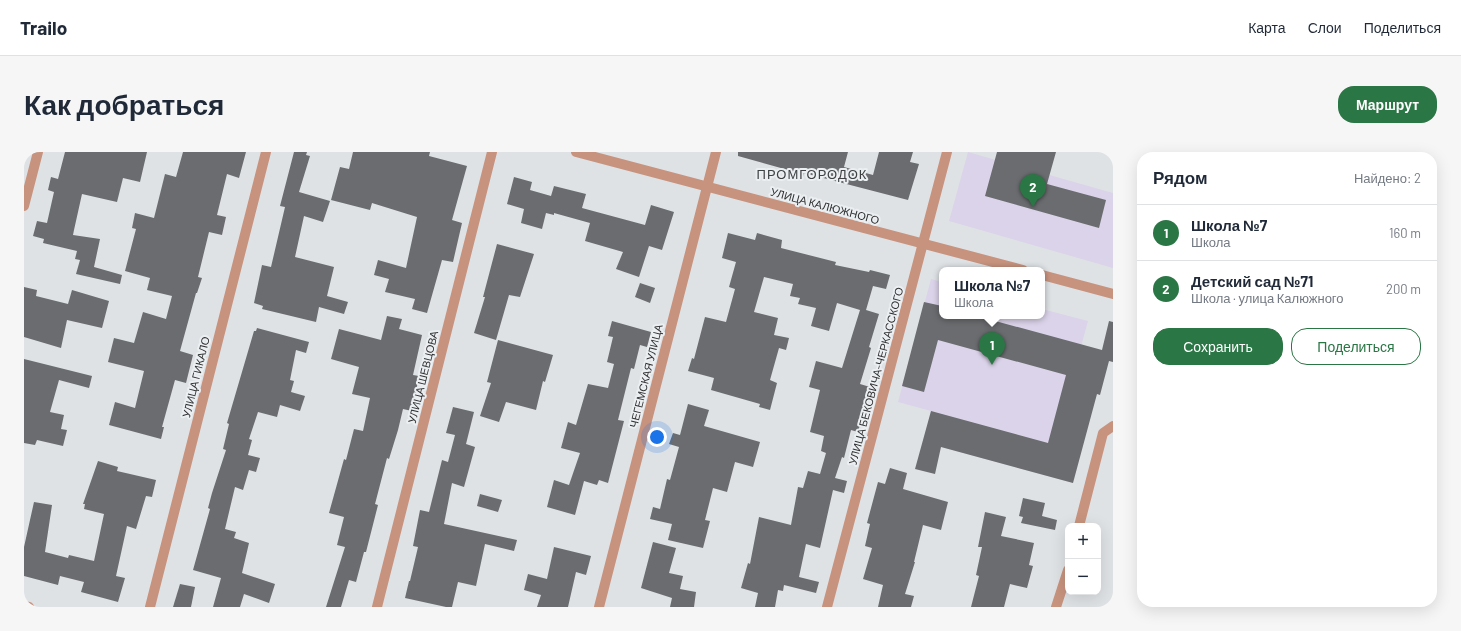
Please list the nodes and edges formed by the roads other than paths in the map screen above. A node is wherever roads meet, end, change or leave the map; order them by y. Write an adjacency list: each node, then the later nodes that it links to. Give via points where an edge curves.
1 (38, 152): 8 (street)
2 (266, 152): 18 (street, УЛИЦА ГИКАЛО)
3 (492, 152): 19 (street, УЛИЦА ШЕВЦОВА)
4 (576, 152): 7 (street, УЛИЦА КАЛЮЖНОГО)
5 (716, 152): 7 (street, ЧЕГЕМСКАЯ УЛИЦА)
6 (947, 152): 9 (street, УЛИЦА БЕКОВИЧА-ЧЕРКАССКОГО)
7 (707, 188): 9 (street, УЛИЦА КАЛЮЖНОГО); 20 (street, ЧЕГЕМСКАЯ УЛИЦА)
8 (24, 206)
9 (923, 244): 10 (street, УЛИЦА КАЛЮЖНОГО); 21 (street, УЛИЦА БЕКОВИЧА-ЧЕРКАССКОГО)
10 (1011, 267)
11 (1045, 276): 12 (street)
12 (1113, 294)
13 (1113, 426): 14 (street, via 1103,433)
14 (1080, 523)
15 (1065, 579): 22 (street)
16 (24, 606): 17 (street)
17 (29, 607)
18 (150, 607)
19 (377, 607)
20 (599, 607)
21 (827, 607)
22 (1056, 607)

